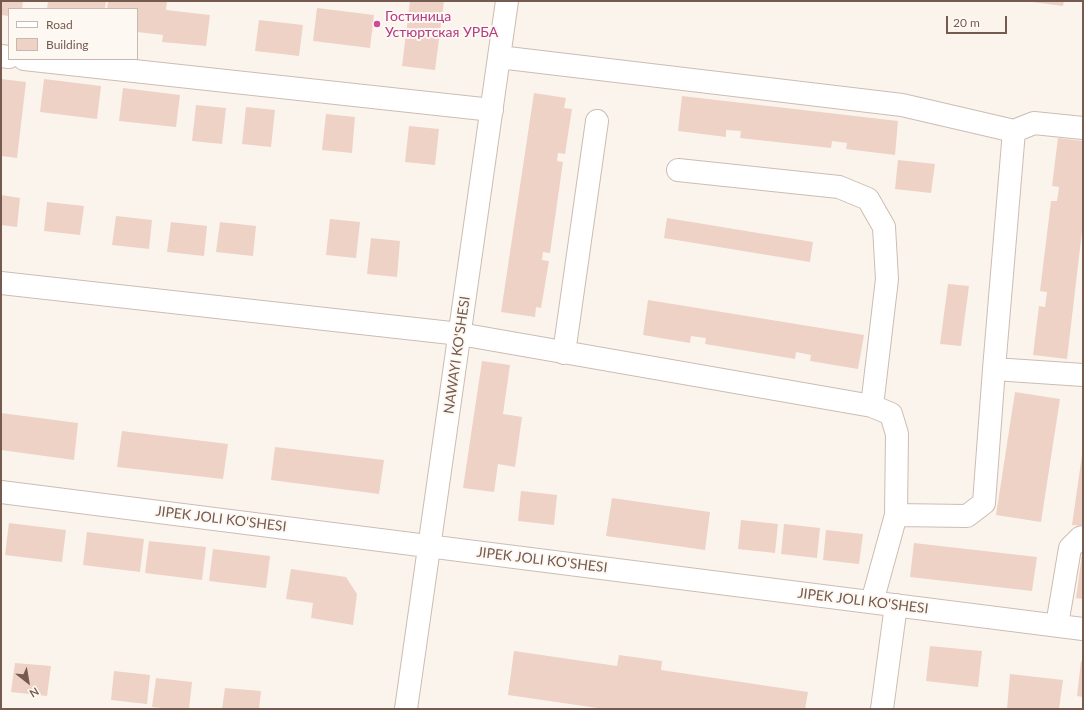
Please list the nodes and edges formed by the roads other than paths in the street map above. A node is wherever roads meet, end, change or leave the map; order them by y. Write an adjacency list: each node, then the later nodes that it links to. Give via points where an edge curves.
1 (507, 1): 2 (street, NAWAYI KO'SHESI)
2 (499, 57): 4 (street, NAWAYI KO'SHESI); 7 (street, via 902,105)
3 (33, 60): 4 (street)
4 (492, 110): 10 (street, NAWAYI KO'SHESI)
5 (598, 121): 11 (street)
6 (1083, 128): 7 (street, via 1034,123)
7 (1014, 131): 12 (street)
8 (678, 170): 14 (street, via 839,187 868,198 884,227 887,279)
9 (1, 283): 10 (street)
10 (460, 334): 11 (street); 18 (street, NAWAYI KO'SHESI)
11 (564, 353): 14 (street)
12 (994, 369): 13 (street); 16 (street, via 984,503 967,516)
13 (1083, 375)
14 (872, 406): 16 (street, via 891,414 897,434)
15 (1, 492): 18 (street, JIPEK JOLI KO'SHESI)
16 (896, 515): 19 (street)
17 (1083, 537): 21 (street, via 1070,548)
18 (429, 546): 19 (street, JIPEK JOLI KO'SHESI); 23 (street, NAWAYI KO'SHESI)
19 (872, 602): 20 (street, JIPEK JOLI KO'SHESI)
20 (896, 605): 21 (street, JIPEK JOLI KO'SHESI); 24 (street)
21 (1057, 625): 22 (street, JIPEK JOLI KO'SHESI)
22 (1083, 629)
23 (406, 709)
24 (882, 709)

